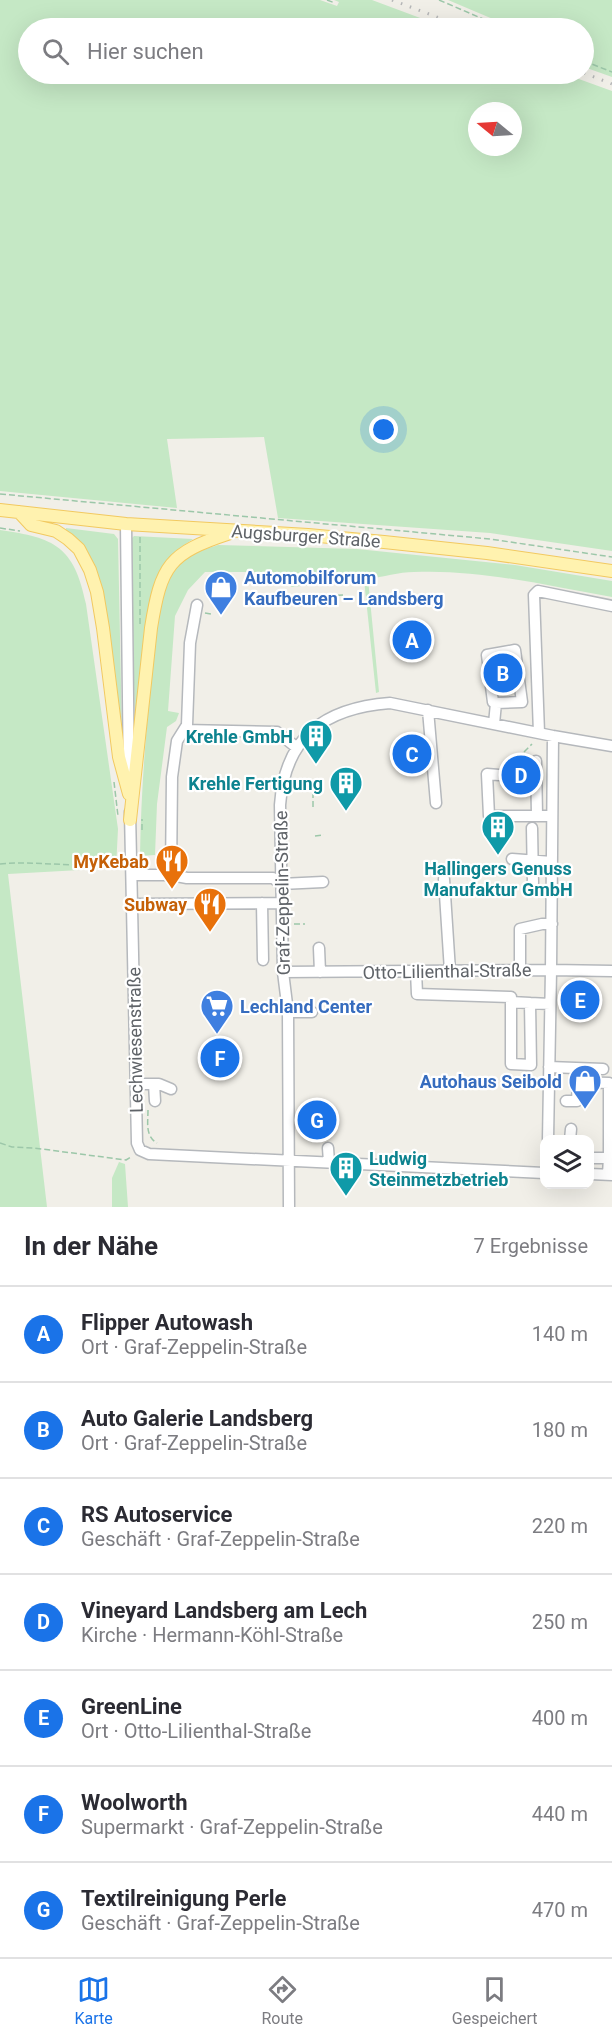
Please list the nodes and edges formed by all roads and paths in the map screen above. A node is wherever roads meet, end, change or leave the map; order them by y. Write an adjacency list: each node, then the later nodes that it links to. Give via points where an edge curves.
1 (327, 0): 3 (path)
2 (439, 0): 4 (path)
3 (334, 3)
4 (481, 18)
5 (594, 64): 6 (path)
6 (612, 72)
7 (0, 494): 15 (path, via 490,539)
8 (0, 510): 9 (main road, Augsburger Straße)
9 (19, 512): 10 (main road, Augsburger Straße); 35 (main road, via 31,525 56,531 68,539 79,549 90,570 103,628 119,757)
10 (126, 524): 11 (main road, Augsburger Straße); 35 (street, Lechwiesenstraße)
11 (141, 525): 14 (main road, Augsburger Straße); 21 (path)
12 (0, 528): 13 (path)
13 (27, 531)
14 (237, 531): 16 (main road, Augsburger Straße, via 487,553); 42 (main road, via 180,555 162,580 151,628)
15 (612, 557)
16 (612, 571)
17 (343, 595): 18 (path)
18 (329, 596)
19 (197, 605): 25 (street, via 190,643)
20 (612, 606): 27 (street, via 538,591 534,595)
21 (140, 630)
22 (496, 703): 22 (street, via 522,702 514,650 487,655); 24 (street)
23 (428, 710): 24 (street, Graf-Zeppelin-Straße); 29 (street, Graf-Zeppelin-Straße, via 390,703 343,712 313,729); 36 (street)
24 (494, 724): 27 (street, Graf-Zeppelin-Straße)
25 (184, 730): 29 (street, via 277,732); 52 (street, via 177,741 172,777)
26 (553, 736): 27 (street, Graf-Zeppelin-Straße); 28 (street, Graf-Zeppelin-Straße); 41 (street)
27 (536, 738): 30 (path)
28 (612, 746)
29 (296, 747): 57 (street, Graf-Zeppelin-Straße, via 282,786)
30 (524, 752)
31 (536, 761): 40 (street)
32 (499, 775): 40 (street, via 488,774 489,816)
33 (114, 782): 39 (path)
34 (313, 792): 37 (path)
35 (129, 794): 42 (street, Lechwiesenstraße)
36 (436, 803)
37 (313, 810)
38 (142, 812): 44 (path)
39 (118, 815)
40 (537, 815): 41 (street)
41 (552, 816): 50 (street)
42 (130, 820): 49 (street, Lechwiesenstraße)
43 (532, 828): 48 (street)
44 (141, 833)
45 (324, 835): 46 (path)
46 (315, 836)
47 (512, 859): 48 (street)
48 (533, 860): 50 (street); 56 (street)
49 (127, 861): 51 (path, via 102,865); 53 (street, Lechwiesenstraße)
50 (552, 862): 63 (street)
51 (0, 864)
52 (171, 875): 53 (street); 57 (street, via 273,878)
53 (132, 876): 60 (street, Lechwiesenstraße)
54 (444, 879): 69 (street)
55 (324, 882): 57 (street)
56 (533, 883)
57 (281, 884): 59 (street, Graf-Zeppelin-Straße)
58 (262, 903): 59 (street); 60 (street); 65 (street)
59 (282, 903): 61 (street, Graf-Zeppelin-Straße)
60 (133, 904): 80 (street, Lechwiesenstraße)
61 (282, 924): 62 (path); 71 (street, Graf-Zeppelin-Straße)
62 (305, 924)
63 (552, 924): 66 (street, via 520,929); 67 (street)
64 (319, 948): 72 (street)
65 (263, 960)
66 (520, 970): 67 (street, Otto-Lilienthal-Straße); 69 (street, Otto-Lilienthal-Straße)
67 (551, 970): 70 (street, Otto-Lilienthal-Straße); 75 (street)
68 (416, 971): 69 (street, Otto-Lilienthal-Straße); 72 (street, Otto-Lilienthal-Straße); 73 (street, via 417,994 511,997)
69 (450, 971)
70 (612, 971)
71 (283, 972): 72 (street, Otto-Lilienthal-Straße); 76 (street, Graf-Zeppelin-Straße)
72 (320, 972)
73 (511, 1002): 74 (street); 74 (street, via 511,1064 531,1065)
74 (530, 1003): 75 (street)
75 (550, 1004): 78 (street)
76 (288, 1012): 77 (street); 93 (street, Graf-Zeppelin-Straße)
77 (312, 1012)
78 (549, 1067): 79 (street); 85 (street)
79 (603, 1069)
80 (136, 1084): 81 (street); 90 (street, Lechwiesenstraße, via 137,1143)
81 (154, 1084): 82 (street); 84 (street)
82 (171, 1089)
83 (566, 1101): 86 (street, via 577,1101 578,1082 609,1083)
84 (151, 1105): 88 (path, via 148,1133)
85 (548, 1135)
86 (610, 1140): 92 (street)
87 (0, 1143): 90 (path, via 126,1160)
88 (158, 1144)
89 (328, 1148): 94 (street)
90 (143, 1152): 93 (street)
91 (594, 1158): 92 (street)
92 (609, 1158): 97 (street)
93 (288, 1160): 94 (street); 98 (street, Graf-Zeppelin-Straße)
94 (329, 1162): 95 (street)
95 (540, 1173)
96 (594, 1174): 97 (street)
97 (610, 1175)
98 (289, 1207)

